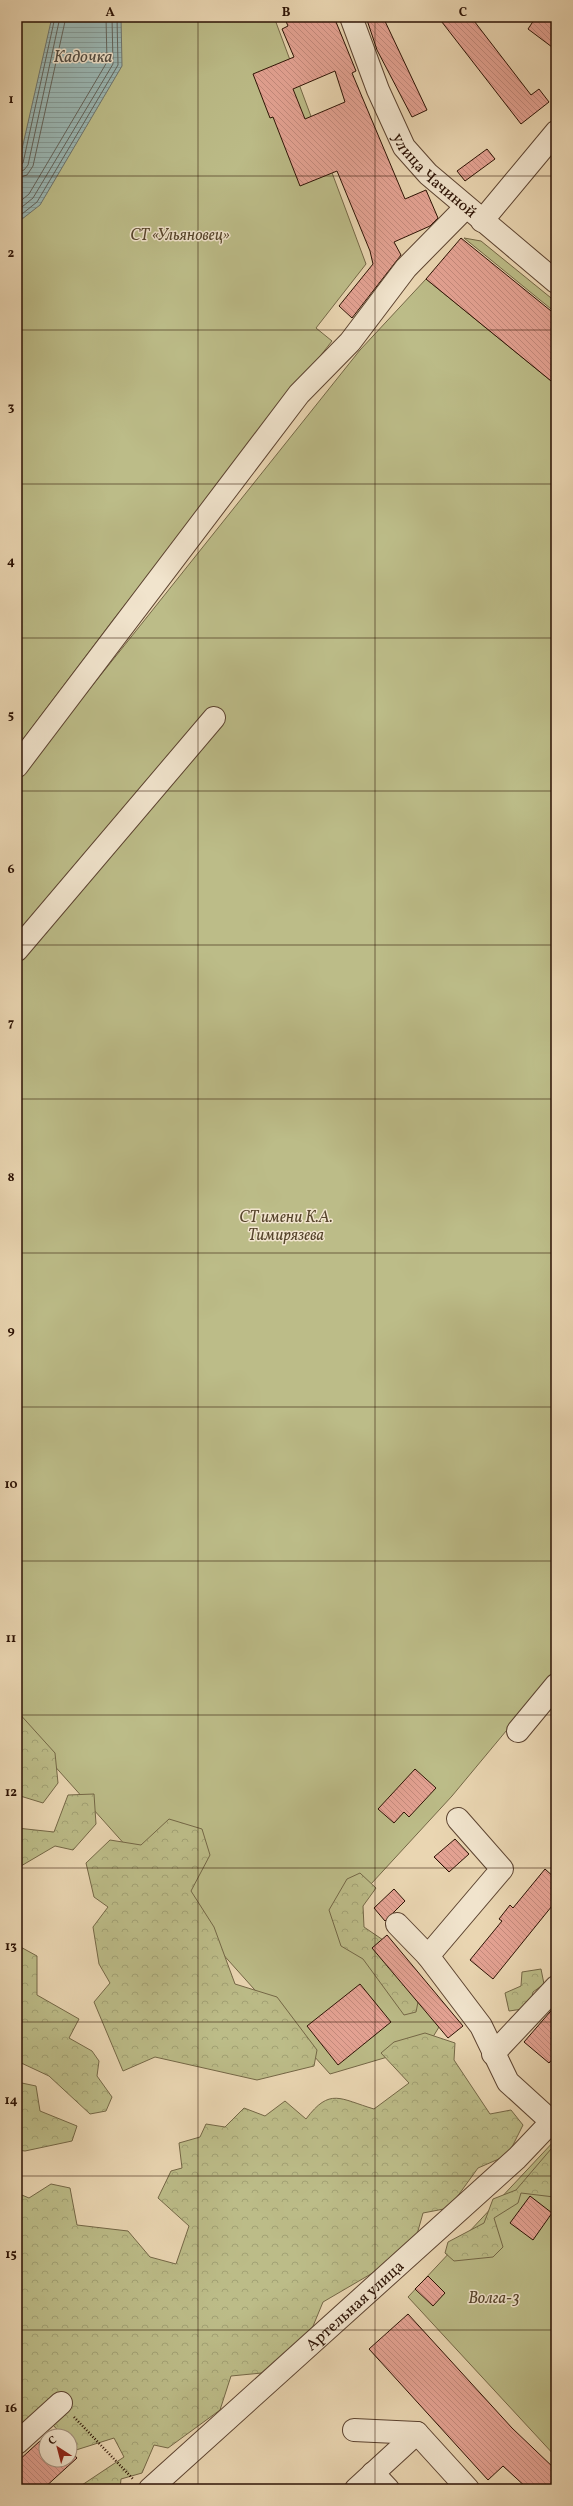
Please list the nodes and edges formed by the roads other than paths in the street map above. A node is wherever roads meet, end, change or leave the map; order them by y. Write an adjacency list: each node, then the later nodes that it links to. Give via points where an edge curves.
1 (351, 17): 3 (street, улица Чачиной, via 378,90 404,147 428,174)
2 (556, 132): 3 (street, улица Чачиной)
3 (474, 214): 4 (street); 6 (street, via 406,268 350,342 299,394)
4 (556, 282)
5 (214, 718): 7 (street)
6 (17, 766)
7 (17, 950)
8 (556, 1685): 9 (street)
9 (518, 1731)
10 (458, 1819): 12 (street, via 502,1869)
11 (397, 1924): 12 (street)
12 (428, 1956): 14 (street, via 481,2026)
13 (556, 1987): 14 (street)
14 (493, 2054): 15 (street, via 508,2082)
15 (554, 2119): 21 (street, Артельная улица, via 517,2158)
16 (61, 2403): 19 (street)
17 (354, 2430): 18 (street)
18 (417, 2433): 20 (street); 24 (street)
19 (17, 2443)
20 (373, 2473): 22 (street); 23 (street)
21 (143, 2486)
22 (356, 2489)
23 (388, 2489)
24 (468, 2489)

